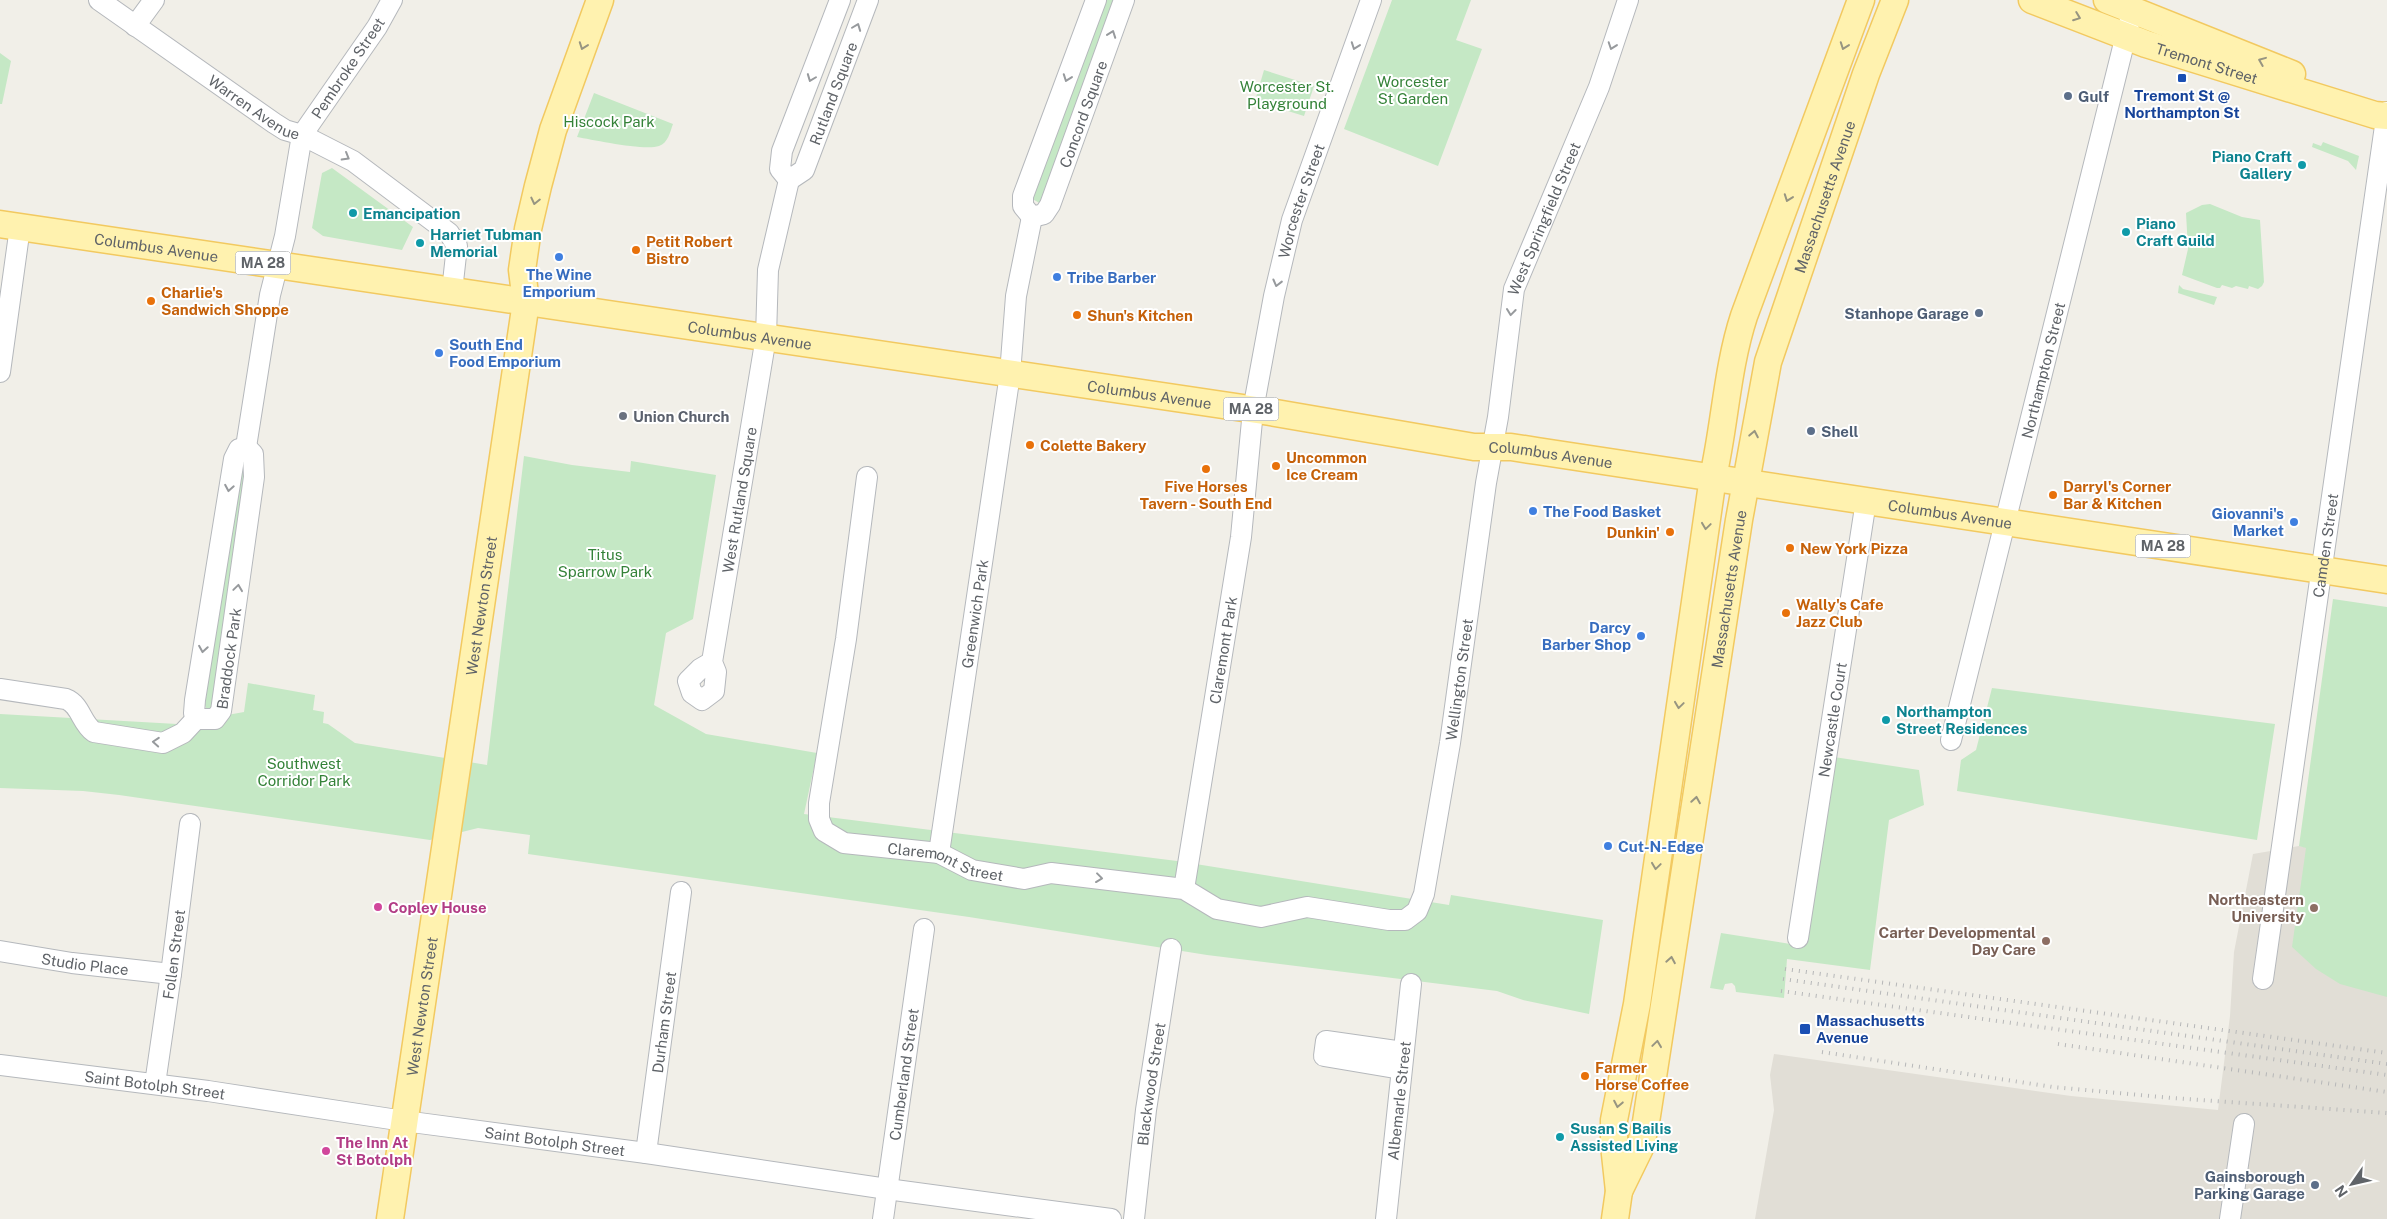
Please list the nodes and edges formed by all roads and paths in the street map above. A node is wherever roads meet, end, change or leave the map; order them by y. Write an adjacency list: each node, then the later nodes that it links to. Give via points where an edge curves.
1 (99, 0): 16 (street, Warren Avenue)
2 (154, 0): 16 (street)
3 (392, 0): 19 (street, Pembroke Street)
4 (600, 0): 25 (main road, West Newton Street, one-way to 25, via 553,130 538,186 522,270)
5 (840, 0): 20 (street, Rutland Square, one-way to 20, via 782,152 780,169)
6 (868, 0): 20 (street, Rutland Square, one-way to 6, via 804,170)
7 (1096, 0): 21 (street, Concord Square, one-way to 21, via 1023,196 1023,206)
8 (1124, 0): 21 (street, Concord Square, one-way to 8, via 1044,214 1050,205)
9 (1371, 0): 29 (street, Worcester Street, one-way to 29, via 1292,220)
10 (1628, 0): 30 (street, West Springfield Street, one-way to 30, via 1599,87 1514,289)
11 (1861, 0): 33 (main road, Massachusetts Avenue, one-way to 33, via 1738,334)
12 (1896, 0): 34 (main road, Massachusetts Avenue, one-way to 12, via 1773,344 1866,74)
13 (2032, 0): 17 (main road, Tremont Street, one-way to 17)
14 (2107, 0): 15 (main road, Tremont Street)
15 (2134, 5): 17 (street, Northampton Street); 18 (main road, Tremont Street, one-way to 15)
16 (135, 26): 19 (street, Warren Avenue, via 274,124)
17 (2126, 36): 18 (main road, Tremont Street, via 2375,115); 36 (street, Northampton Street)
18 (2387, 114): 37 (street, Camden Street)
19 (302, 136): 23 (street, Warren Avenue, via 285,236); 24 (street, one-way to 24, via 354,161 449,233 457,246)
20 (788, 180): 26 (street, Rutland Square, via 768,270)
21 (1032, 218): 28 (street, via 1016,296)
22 (10, 226): 23 (main road, Columbus Avenue / MA 28); 27 (street)
23 (276, 266): 24 (main road, Columbus Avenue / MA 28); 31 (street, Braddock Park)
24 (452, 291): 25 (main road, Columbus Avenue / MA 28)
25 (526, 302): 26 (main road, Columbus Avenue / MA 28); 57 (main road, West Newton Street)
26 (766, 338): 28 (main road, Columbus Avenue / MA 28); 39 (street, West Rutland Square)
27 (0, 372)
28 (1010, 374): 29 (main road, Columbus Avenue / MA 28); 44 (street, Greenwich Park)
29 (1253, 410): 30 (main road, Columbus Avenue / MA 28, via 1474,446); 45 (street, Claremont Park, via 1241,537)
30 (1492, 446): 33 (main road, Columbus Avenue / MA 28); 47 (street, Wellington Street, via 1443,783 1424,894)
31 (246, 447): 41 (street, Braddock Park, one-way to 41, via 237,452 229,489 195,700); 41 (street, Braddock Park, one-way to 31, via 215,719 221,710 254,477 253,454)
32 (867, 477): 44 (street, Claremont Street, via 819,819 824,831 844,843)
33 (1713, 477): 34 (main road, Columbus Avenue / MA 28); 61 (main road, Massachusetts Avenue, one-way to 61, via 1637,1004 1614,1120)
34 (1746, 482): 35 (main road, Columbus Avenue / MA 28); 61 (main road, Massachusetts Avenue, one-way to 34, via 1640,1148 1646,1122)
35 (1866, 501): 36 (main road, Columbus Avenue / MA 28); 49 (street, Newcastle Court)
36 (2006, 522): 37 (main road, Columbus Avenue / MA 28); 42 (street, Northampton Street)
37 (2321, 570): 38 (main road, Columbus Avenue / MA 28); 53 (street, Camden Street)
38 (2387, 580)
39 (712, 662)
40 (0, 689): 41 (street, one-way to 40, via 176,738 157,743 94,732 75,705 66,700)
41 (196, 719)
42 (1951, 740)
43 (190, 824): 52 (street, Follen Street)
44 (940, 853): 45 (street, Claremont Street, one-way to 45, via 972,870 1024,879 1050,873)
45 (1184, 889): 47 (street, Claremont Street, via 1217,909 1261,917 1307,907 1399,920 1409,918)
46 (681, 892): 59 (street, Durham Street)
47 (1417, 911)
48 (924, 929): 60 (street, Cumberland Street)
49 (1798, 938)
50 (1171, 949): 65 (street, Blackwood Street, via 1146,1110)
51 (0, 951): 52 (street, Studio Place)
52 (171, 974): 56 (street, Follen Street)
53 (2263, 979)
54 (1411, 984): 66 (street, Albemarle Street)
55 (0, 1065): 56 (street, Saint Botolph Street)
56 (155, 1084): 57 (street, Saint Botolph Street)
57 (404, 1121): 59 (street, Saint Botolph Street); 62 (main road, West Newton Street)
58 (2244, 1124): 68 (street)
59 (646, 1153): 60 (street, Saint Botolph Street)
60 (887, 1189): 63 (street, Cumberland Street); 64 (street, Saint Botolph Street)
61 (1620, 1191): 67 (main road, Massachusetts Avenue)
62 (390, 1219)
63 (883, 1219)
64 (1111, 1219)
65 (1134, 1219)
66 (1386, 1219)
67 (1615, 1219)
68 (2230, 1219)

